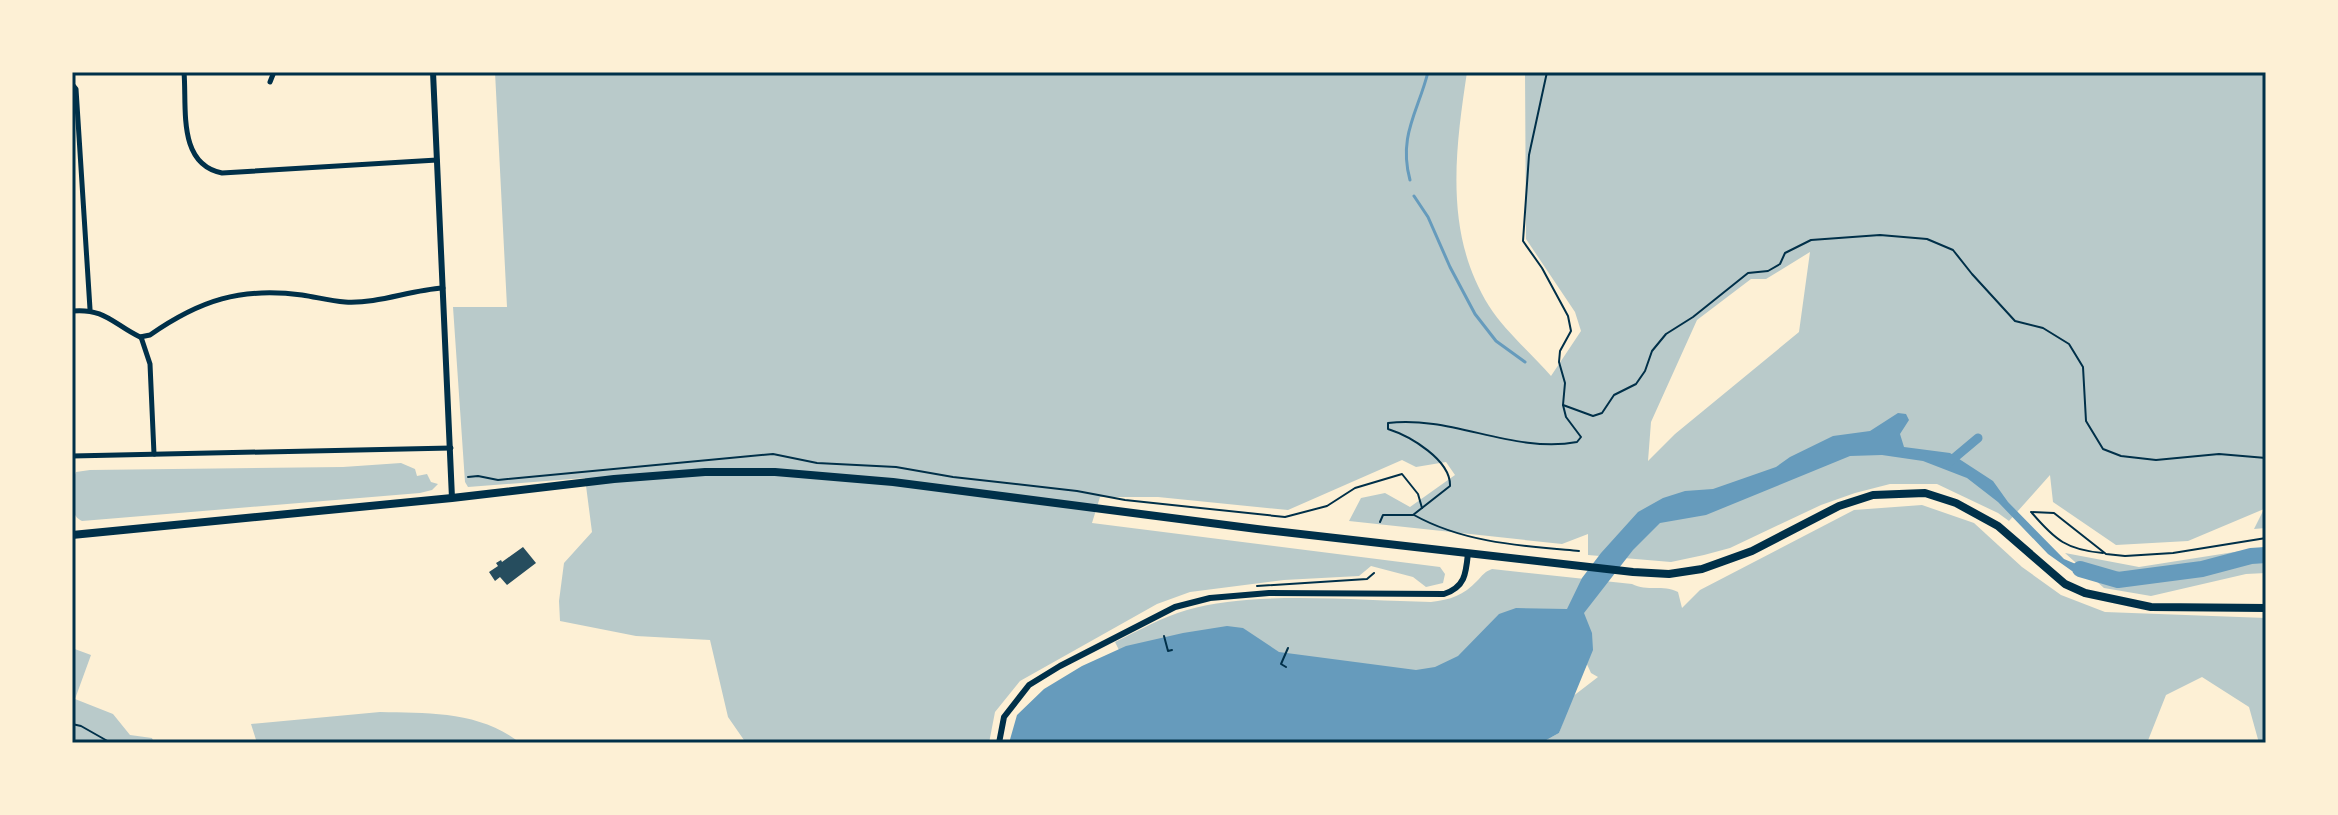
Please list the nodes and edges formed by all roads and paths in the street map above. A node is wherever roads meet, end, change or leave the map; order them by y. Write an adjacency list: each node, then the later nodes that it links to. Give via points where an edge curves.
1 (184, 72): 7 (street, via 194,157 222,173)
2 (274, 72): 5 (street)
3 (433, 72): 7 (street)
4 (1547, 72): 12 (path, via 1529,155 1523,241 1568,316 1571,331 1559,362 1565,383)
5 (270, 82)
6 (72, 84): 9 (street)
7 (438, 160): 8 (street)
8 (444, 288): 11 (street, via 345,302 277,292 241,293 205,302); 13 (street)
9 (90, 309): 10 (street); 11 (street)
10 (72, 311)
11 (140, 337): 14 (street, via 150,364)
12 (1563, 405): 16 (path, via 1593,416 1602,413 1614,395 1636,384 1666,334 1748,273 1780,264 1785,253 1811,240 1880,235 1927,239 1953,250 2015,321 2043,328 2069,344 2083,367 2086,421 2103,449 2156,460 2219,454); 19 (path, via 1581,437 1562,445 1422,421 1388,423 1388,429 1426,452 1449,474 1450,486)
13 (451, 448): 14 (street); 18 (street)
14 (154, 454): 15 (street)
15 (72, 456)
16 (2266, 458)
17 (468, 477): 19 (path, via 498,480 773,454 1285,517 1327,506 1355,488 1402,474)
18 (452, 498): 22 (main road); 25 (main road, via 614,479 775,472)
19 (1422, 508): 20 (path)
20 (1413, 515): 21 (path, via 1392,513); 24 (path, via 1485,541)
21 (1380, 522)
22 (72, 535)
23 (2266, 538): 26 (path, via 2173,553)
24 (1579, 551)
25 (1468, 553): 29 (main road, via 1669,574 1752,551 1839,506 1873,495 1925,493 1998,526 2065,584 2085,593 2151,607); 36 (street, via 1465,578 1444,594 1269,593 1175,607 1029,685 1004,717)
26 (2106, 554): 26 (path, via 2054,513 2031,512 2052,537 2078,551)
27 (1374, 573): 28 (path, via 1367,579)
28 (1251, 586)
29 (2266, 608)
30 (1164, 636): 32 (path)
31 (1288, 648): 33 (path, via 1279,664)
32 (1168, 651)
33 (1286, 667)
34 (72, 724): 35 (lane)
35 (111, 743)
36 (999, 743)

